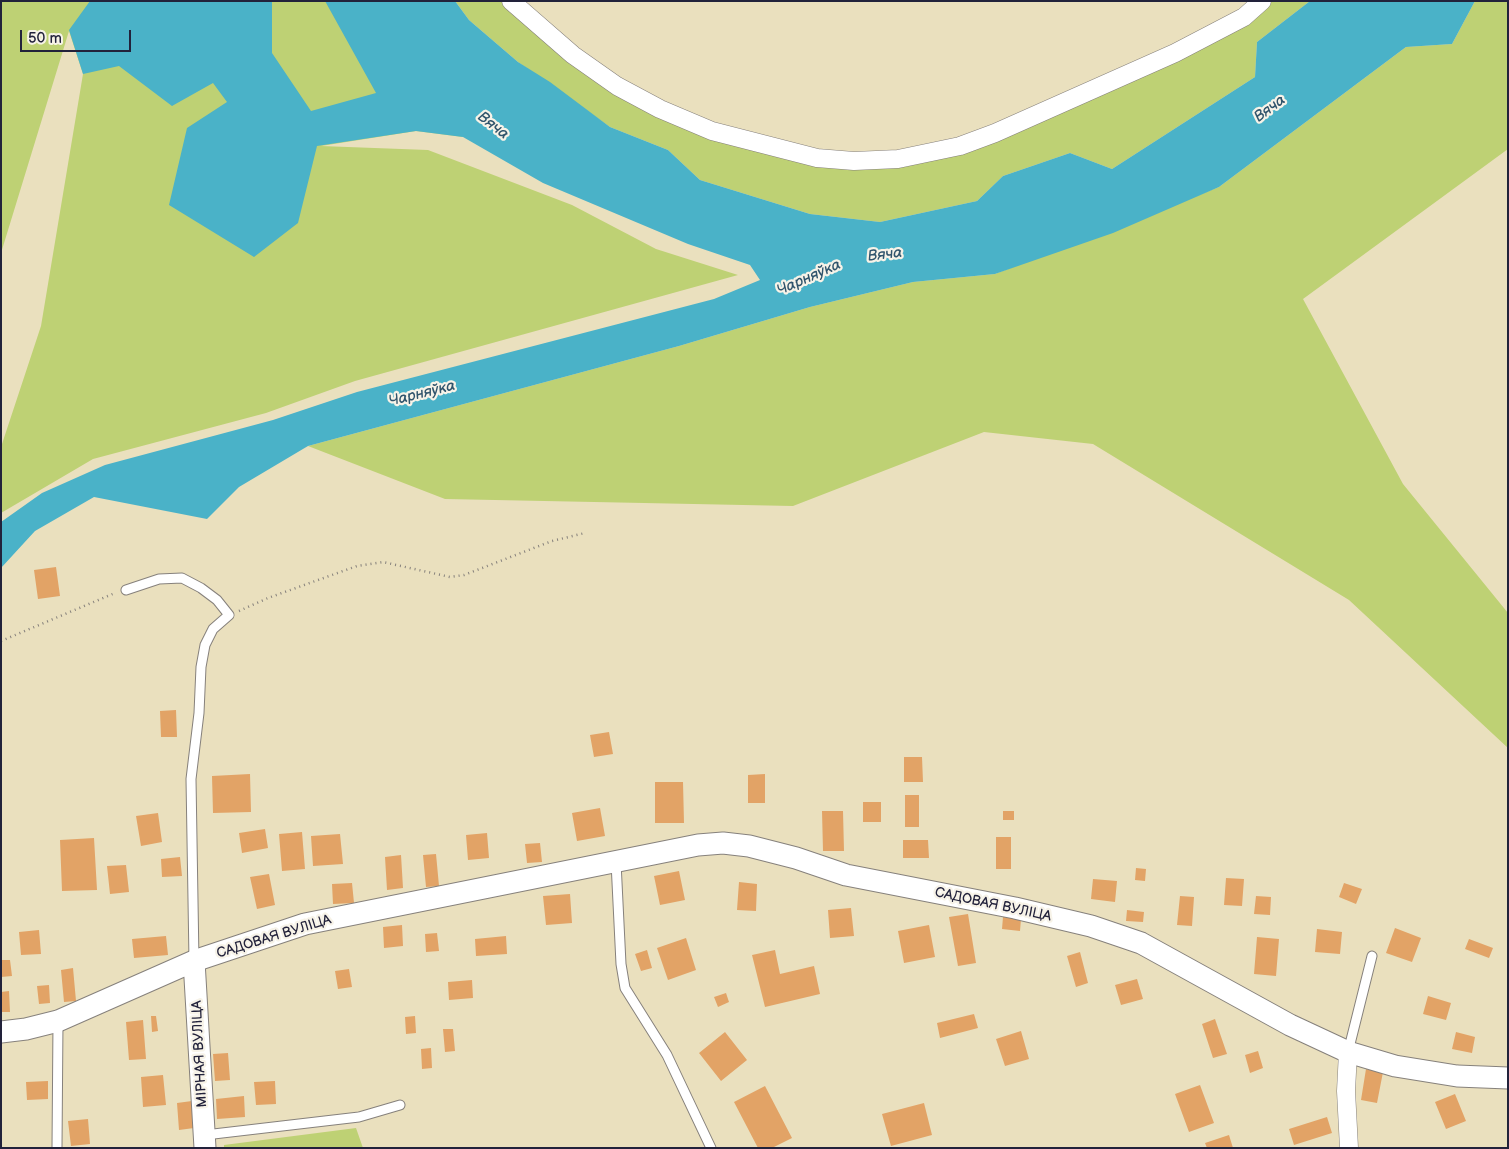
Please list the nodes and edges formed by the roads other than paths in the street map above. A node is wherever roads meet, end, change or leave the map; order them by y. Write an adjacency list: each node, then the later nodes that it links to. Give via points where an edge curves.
1 (511, 1): 2 (street, via 572,55 617,86 660,109 712,131 817,158 854,161 898,158 960,146 995,133 1175,53 1244,17)
2 (1262, 1)
3 (126, 590): 6 (lane, via 159,579 182,578 216,600 229,615 213,629 204,646 201,667 191,779)
4 (616, 862): 6 (street, САДОВАЯ ВУЛІЦА, via 305,924); 9 (street, САДОВАЯ ВУЛІЦА, via 698,845 750,846 846,875 1091,926 1142,943 1290,1025); 14 (lane, via 625,988 668,1055)
5 (1372, 956): 9 (lane)
6 (194, 961): 7 (street, САДОВАЯ ВУЛІЦА); 12 (street, МІРНАЯ ВУЛІЦА)
7 (58, 1021): 8 (street, САДОВАЯ ВУЛІЦА, via 26,1030); 13 (lane)
8 (1, 1032)
9 (1348, 1052): 10 (street, САДОВАЯ ВУЛІЦА, via 1395,1066 1457,1076); 15 (street)
10 (1508, 1078)
11 (400, 1105): 12 (lane, via 359,1117)
12 (205, 1141)
13 (57, 1147)
14 (712, 1148)
15 (1349, 1148)

